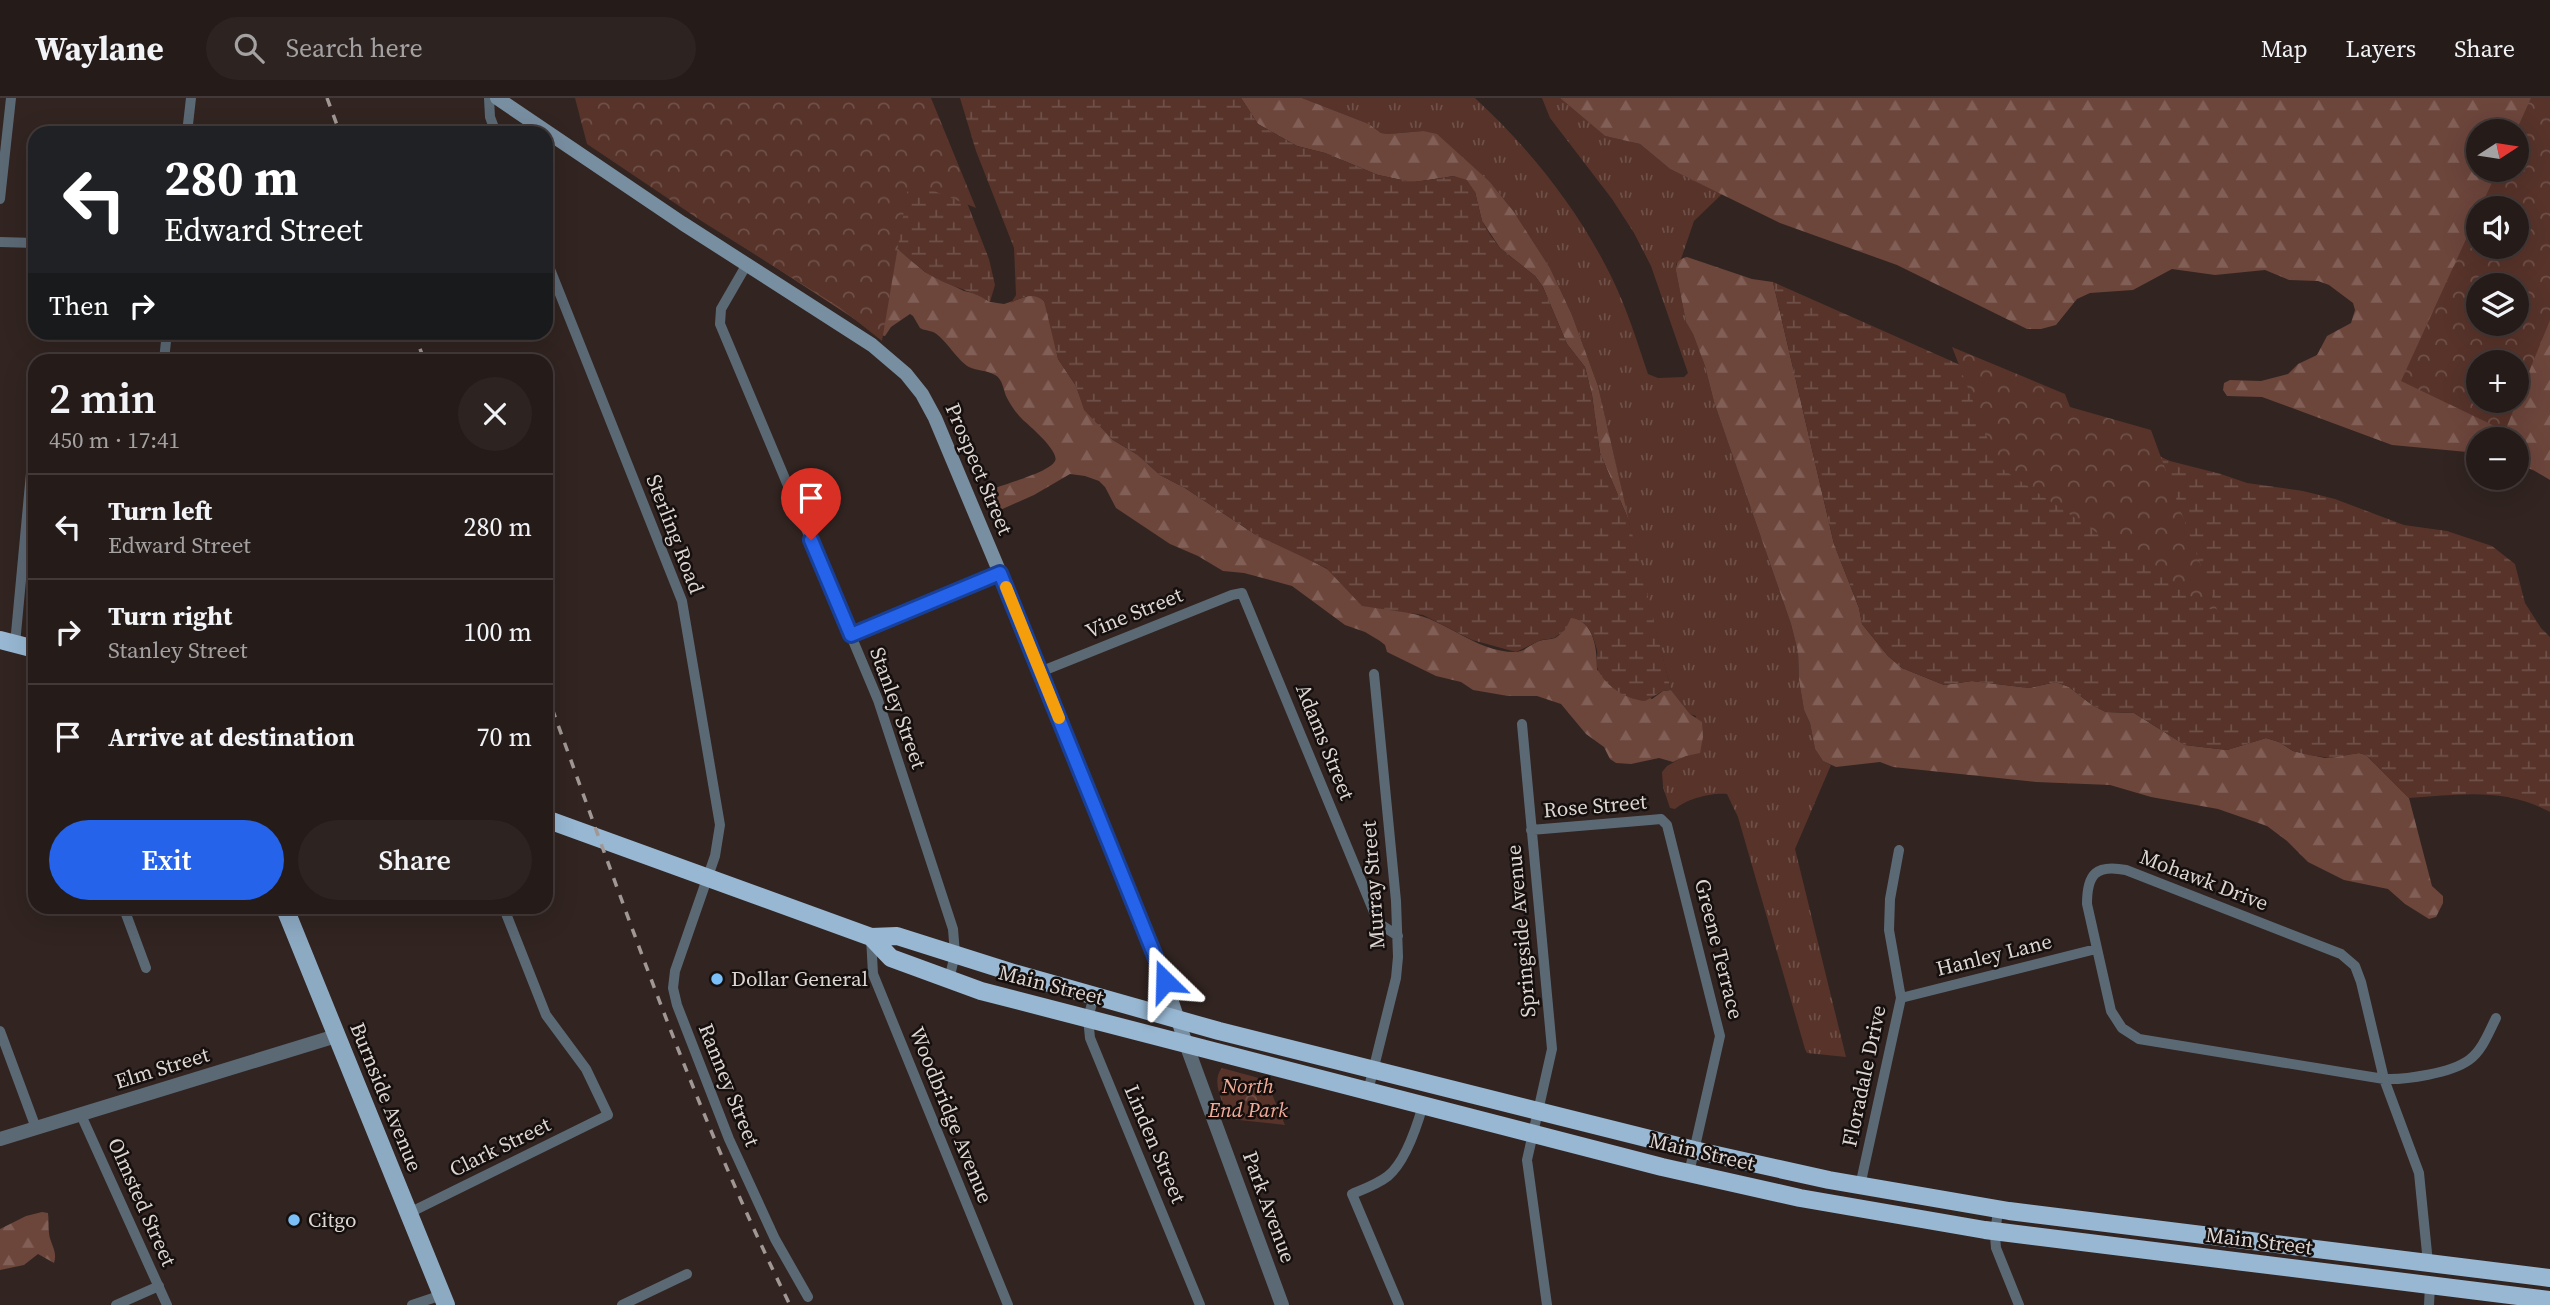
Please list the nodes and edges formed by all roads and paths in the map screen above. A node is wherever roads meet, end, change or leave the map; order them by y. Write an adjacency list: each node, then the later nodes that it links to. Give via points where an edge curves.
1 (11, 98): 10 (street)
2 (182, 98): 3 (street)
3 (191, 98): 6 (street)
4 (489, 98): 7 (street)
5 (497, 98): 8 (main road, Prospect Street)
6 (188, 126)
7 (493, 126)
8 (539, 126)
9 (553, 135): 13 (main road, Prospect Street)
10 (0, 199)
11 (0, 242): 12 (street)
12 (28, 243)
13 (747, 264): 16 (main road, Prospect Street, via 872,345 912,382 939,427); 18 (street, Stanley Street, via 721,309 720,324)
14 (553, 276): 28 (street, Sterling Road, via 682,601 720,825)
15 (28, 489): 19 (street)
16 (1000, 573): 18 (street); 21 (main road, Prospect Street)
17 (1242, 593): 21 (street, Vine Street); 32 (street, Adams Street, via 1374,912 1380,925)
18 (851, 635): 35 (street, Stanley Street, via 878,700 953,929)
19 (7, 642): 20 (highway)
20 (28, 647)
21 (1040, 672): 42 (main road, Prospect Street)
22 (1374, 674): 32 (street, Murray Street)
23 (1522, 724): 26 (street, Springside Avenue)
24 (1661, 819): 26 (street, Rose Street); 55 (street, Greene Terrace, via 1670,835 1720,1036)
25 (553, 822): 28 (highway, Main Street)
26 (1531, 830): 50 (street, Springside Avenue, via 1552,1049)
27 (1899, 850): 39 (street, Floradale Drive, via 1889,930)
28 (708, 877): 33 (highway, Main Street); 68 (street, Ranney Street, via 675,971 677,1005 729,1139 775,1239)
29 (126, 914): 36 (street)
30 (287, 914): 44 (main road, Burnside Avenue)
31 (506, 914): 59 (street, Clark Street, via 546,1014 586,1069 608,1115)
32 (1398, 936): 46 (street, Murray Street, via 1396,978)
33 (871, 937): 35 (highway, Main Street, via 897,936); 37 (highway, Main Street, via 891,958); 75 (street, Woodbridge Avenue, via 873,974)
34 (2096, 949): 39 (street, Hanley Lane); 47 (street, Mohawk Drive, via 2111,1012 2122,1028 2139,1039); 47 (street, Mohawk Drive, via 2087,889 2095,873 2109,867 2341,954 2355,966 2361,982)
35 (956, 954): 37 (street, Stanley Street); 38 (highway, Main Street)
36 (146, 968)
37 (949, 980): 40 (highway, Main Street)
38 (1094, 996): 40 (street, Linden Street); 42 (highway, Main Street)
39 (1900, 998): 57 (street, Floradale Drive)
40 (1088, 1018): 45 (highway, Main Street); 76 (street, Linden Street, via 1091,1041)
41 (2496, 1018): 47 (street, via 2470,1059 2454,1068)
42 (1178, 1020): 45 (main road, Prospect Street); 46 (highway, Main Street)
43 (0, 1031): 52 (street)
44 (336, 1036): 51 (street, Elm Street); 59 (main road, Burnside Avenue)
45 (1186, 1044): 48 (highway, Main Street); 77 (street, Park Avenue)
46 (1373, 1070): 48 (street, Murray Street); 50 (highway, Main Street)
47 (2384, 1079): 63 (street, Mohawk Drive, via 2419,1173)
48 (1368, 1091): 49 (highway, Main Street)
49 (1423, 1105): 53 (highway, Main Street); 78 (street, via 1414,1134 1393,1171 1352,1194)
50 (1538, 1110): 53 (street, Springside Avenue); 55 (highway, Main Street)
51 (81, 1115): 52 (street, Elm Street); 67 (street, Olmsted Street)
52 (36, 1128): 54 (street, Elm Street)
53 (1532, 1133): 56 (highway, Main Street); 79 (street, Springside Avenue, via 1527,1170)
54 (0, 1139)
55 (1694, 1150): 56 (street, Greene Terrace); 57 (highway, Main Street)
56 (1689, 1173): 61 (highway, Main Street)
57 (1860, 1186): 58 (highway, Main Street)
58 (1998, 1209): 60 (highway, Main Street); 61 (street)
59 (409, 1213): 69 (main road, Burnside Avenue)
60 (2121, 1225): 62 (highway); 63 (highway, Main Street)
61 (1995, 1231): 62 (highway, Main Street); 80 (street, via 1996,1248)
62 (2119, 1246): 66 (highway, Main Street)
63 (2428, 1263): 65 (highway, Main Street)
64 (687, 1274): 74 (street)
65 (2550, 1278)
66 (2430, 1285): 70 (highway, Main Street); 81 (street)
67 (159, 1286): 71 (street); 72 (street, Olmsted Street)
68 (808, 1297)
69 (444, 1300): 73 (street)
70 (2550, 1300)
71 (116, 1305)
72 (167, 1305)
73 (412, 1305)
74 (621, 1305)
75 (1007, 1305)
76 (1200, 1305)
77 (1281, 1305)
78 (1399, 1305)
79 (1547, 1305)
80 (2019, 1305)
81 (2429, 1305)

